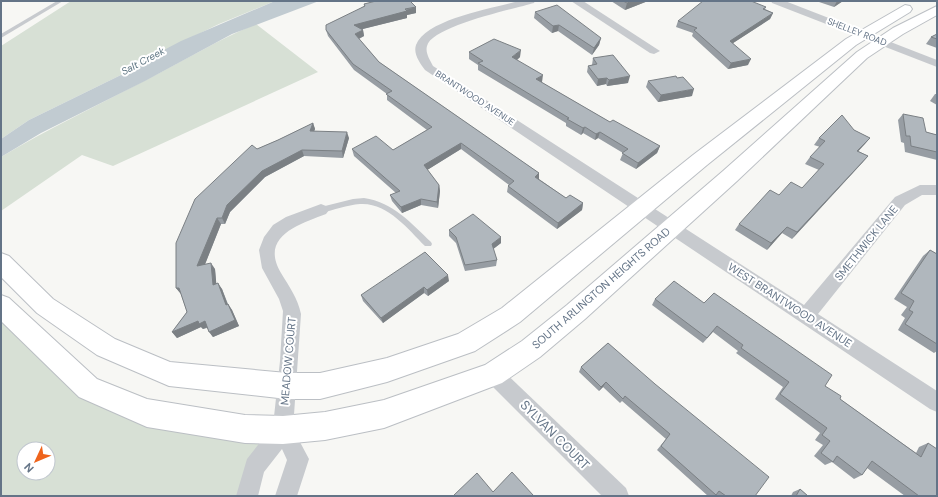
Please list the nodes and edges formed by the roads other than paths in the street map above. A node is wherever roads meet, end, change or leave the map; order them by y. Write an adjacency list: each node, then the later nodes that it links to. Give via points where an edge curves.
1 (60, 1): 7 (lane)
2 (530, 1): 12 (street, BRANTWOOD AVENUE, via 438,28 427,37 422,47 425,63)
3 (576, 1): 9 (street)
4 (776, 1): 8 (street, SHELLEY ROAD)
5 (916, 4): 8 (main road, SOUTH ARLINGTON HEIGHTS ROAD, via 895,14)
6 (937, 10): 8 (main road, SOUTH ARLINGTON HEIGHTS ROAD)
7 (1, 36)
8 (871, 38): 10 (street, SHELLEY ROAD); 12 (main road, SOUTH ARLINGTON HEIGHTS ROAD, via 736,131); 14 (main road, SOUTH ARLINGTON HEIGHTS ROAD, via 862,55)
9 (654, 51)
10 (937, 64)
11 (937, 190): 18 (street, SMETHWICK LANE, via 920,190 900,201)
12 (642, 208): 14 (street, WEST BRANTWOOD AVENUE); 20 (main road, SOUTH ARLINGTON HEIGHTS ROAD, via 511,315 466,343 394,368 339,382 320,386)
13 (321, 210): 15 (lane, via 364,201 376,203 392,212); 20 (street, MEADOW COURT, via 284,226 275,232 269,242 268,264 289,299 293,312)
14 (672, 228): 18 (street, WEST BRANTWOOD AVENUE); 19 (main road, SOUTH ARLINGTON HEIGHTS ROAD, via 532,349)
15 (428, 244)
16 (1, 262): 20 (main road, SOUTH ARLINGTON HEIGHTS ROAD, via 45,306 106,347 169,374)
17 (1, 305): 22 (main road, SOUTH ARLINGTON HEIGHTS ROAD, via 88,388 147,413 244,429)
18 (806, 315): 21 (street, WEST BRANTWOOD AVENUE)
19 (493, 374): 22 (main road, SOUTH ARLINGTON HEIGHTS ROAD, via 384,414 325,426); 25 (street, SYLVAN COURT)
20 (287, 386): 22 (street, MEADOW COURT)
21 (937, 402)
22 (283, 430): 23 (street, via 255,467); 24 (street, via 298,460)
23 (247, 496)
24 (286, 496)
25 (618, 496)

